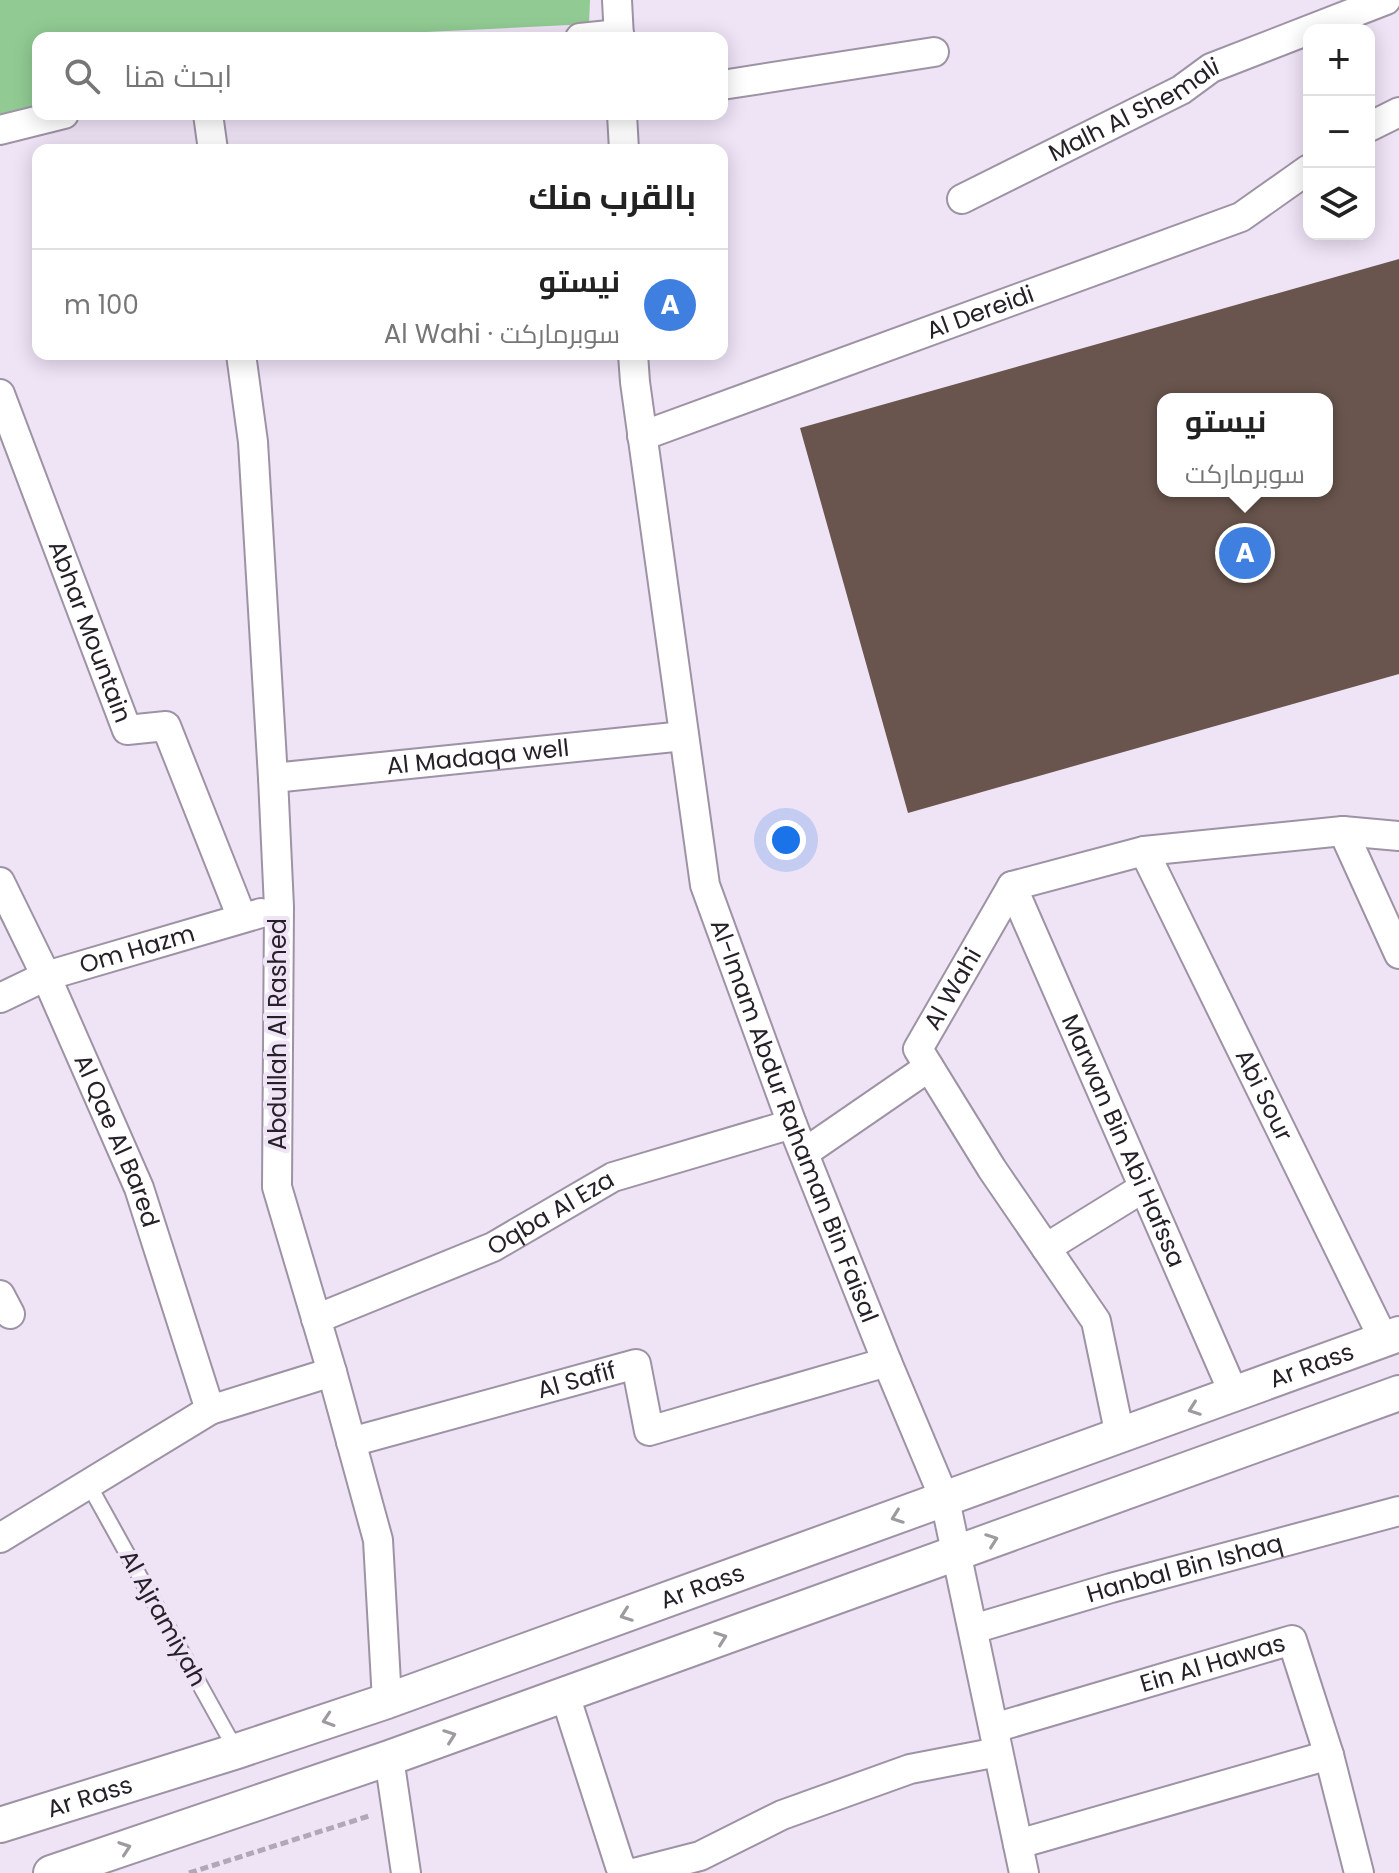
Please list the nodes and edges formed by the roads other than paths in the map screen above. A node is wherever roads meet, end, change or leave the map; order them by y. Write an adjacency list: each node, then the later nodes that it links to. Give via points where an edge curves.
1 (617, 0): 3 (street)
2 (1386, 0): 15 (street, Malh Al Shemali, via 1211,68 1181,90)
3 (619, 32)
4 (934, 52): 5 (street)
5 (728, 84)
6 (1399, 112): 10 (street)
7 (40, 120): 11 (street)
8 (209, 120): 12 (street)
9 (622, 120): 13 (street)
10 (1375, 124)
11 (0, 130)
12 (212, 144)
13 (624, 144)
14 (1303, 173): 19 (street, Al Dereidi, via 1241,217)
15 (962, 199)
16 (242, 360): 21 (street, Abdullah Al Rashed, via 253,442)
17 (633, 360): 19 (street, Al-Imam Abdur Rahaman Bin Faisal)
18 (0, 394): 28 (street, Abhar Mountain, via 127,730 166,726)
19 (642, 436): 20 (street, Al-Imam Abdur Rahaman Bin Faisal)
20 (684, 736): 21 (street, Al Madaqa well); 33 (street, Al-Imam Abdur Rahaman Bin Faisal, via 705,885)
21 (273, 778): 27 (street, Abdullah Al Rashed)
22 (1343, 831): 23 (street); 24 (street); 29 (street)
23 (1399, 836)
24 (1144, 851): 26 (street); 38 (street, Abi Sour)
25 (0, 882): 30 (street, Al Qae Al Bared)
26 (1012, 886): 32 (street, Al Wahi, via 918,1049); 35 (street, Marwan Bin Abi Hafssa)
27 (279, 907): 28 (street, Om Hazm); 37 (street, Abdullah Al Rashed, via 277,1187)
28 (242, 918): 30 (street, Om Hazm)
29 (1399, 954)
30 (46, 976): 31 (street, Om Hazm); 43 (street, Al Qae Al Bared, via 139,1188)
31 (0, 998)
32 (929, 1067): 34 (street); 36 (street, Al Wahi)
33 (792, 1124): 34 (street, Al-Imam Abdur Rahaman Bin Faisal); 37 (street, Oqba Al Eza, via 613,1177 493,1247)
34 (804, 1153): 39 (street, Al-Imam Abdur Rahaman Bin Faisal)
35 (1143, 1188): 36 (street); 42 (street, Marwan Bin Abi Hafssa)
36 (1046, 1248): 44 (street, Al Wahi, via 1096,1321)
37 (316, 1319): 40 (street, Abdullah Al Rashed)
38 (1391, 1337): 42 (street, Ar Rass)
39 (887, 1362): 45 (street, Al Safif, via 649,1431 636,1364); 47 (street, Al-Imam Abdur Rahaman Bin Faisal)
40 (332, 1372): 43 (street); 45 (street, Abdullah Al Rashed)
41 (1399, 1393): 50 (street, one-way to 41)
42 (1234, 1394): 44 (street, Ar Rass, one-way to 44)
43 (210, 1410): 46 (street)
44 (1120, 1436): 47 (street, Ar Rass)
45 (351, 1442): 53 (street, Abdullah Al Rashed, via 378,1540)
46 (89, 1485): 49 (street); 55 (lane, Al Ajramiyah)
47 (945, 1500): 50 (street, Al-Imam Abdur Rahaman Bin Faisal); 53 (street, Ar Rass, one-way to 53)
48 (1399, 1511): 51 (street, Hanbal Bin Ishaq)
49 (0, 1538)
50 (956, 1553): 51 (street, Al-Imam Abdur Rahaman Bin Faisal); 52 (street, one-way to 50)
51 (973, 1629): 54 (street, Al-Imam Abdur Rahaman Bin Faisal)
52 (565, 1695): 57 (street, one-way to 52); 62 (street, Ein Al Hawas, via 620,1866)
53 (387, 1701): 55 (street, Ar Rass, one-way to 55)
54 (996, 1740): 56 (street, Ein Al Hawas, via 1292,1640); 59 (street, Al-Imam Abdur Rahaman Bin Faisal); 62 (street, Ein Al Hawas, via 782,1815 700,1856)
55 (237, 1751): 58 (street, Ar Rass)
56 (1329, 1755): 59 (street); 63 (street, Ein Al Hawas)
57 (389, 1758): 60 (street, one-way to 57); 61 (street)
58 (0, 1825)
59 (1019, 1865)
60 (51, 1873)
61 (406, 1873)
62 (631, 1873)
63 (1359, 1873)

